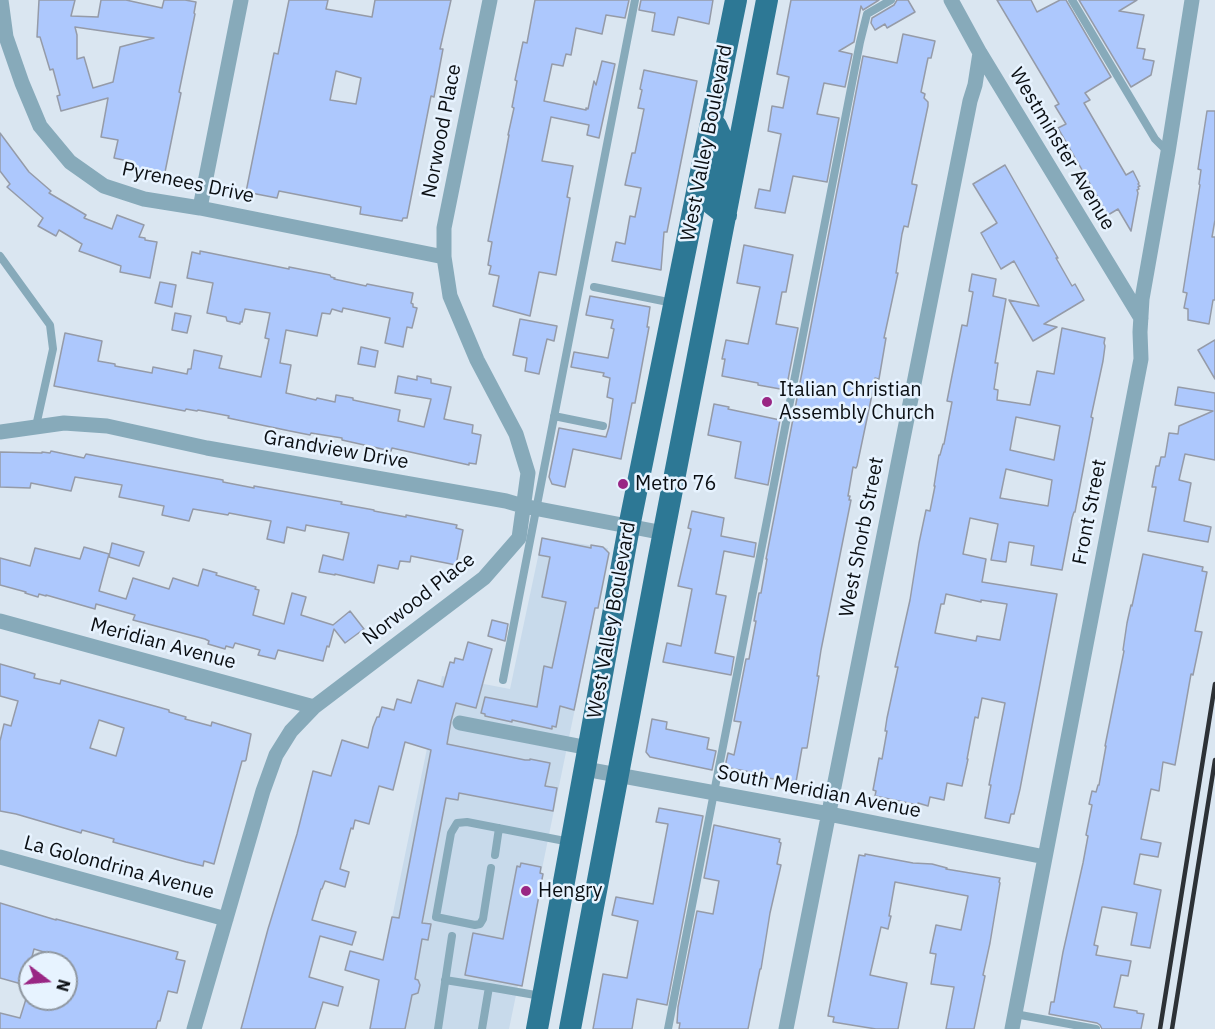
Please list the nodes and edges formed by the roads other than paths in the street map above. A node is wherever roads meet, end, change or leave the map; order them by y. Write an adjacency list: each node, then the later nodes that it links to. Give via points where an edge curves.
1 (1, 0): 14 (street, Pyrenees Drive, via 6,37 40,126 70,162 105,186 144,200)
2 (242, 0): 14 (street)
3 (490, 0): 17 (street, Norwood Place, via 444,228)
4 (636, 0): 21 (lane)
5 (736, 0): 12 (main road, West Valley Boulevard)
6 (767, 0): 15 (main road, West Valley Boulevard)
7 (891, 0): 34 (lane, via 867,14 860,42)
8 (951, 0): 11 (street, Westminster Avenue)
9 (1072, 0): 13 (lane, via 1155,140)
10 (1192, 0): 13 (street, Front Street)
11 (980, 53): 20 (street, Westminster Avenue); 35 (street, West Shorb Street)
12 (711, 120): 15 (main road, via 721,137 722,152 712,204); 19 (main road, West Valley Boulevard)
13 (1168, 152): 20 (street, Front Street)
14 (200, 208): 17 (street, Pyrenees Drive)
15 (726, 215): 27 (main road, West Valley Boulevard)
16 (0, 256): 22 (lane, via 50,325 53,349)
17 (444, 257): 25 (street, Norwood Place, via 454,307 516,434 528,473)
18 (594, 287): 19 (lane)
19 (674, 303): 26 (main road, West Valley Boulevard)
20 (1141, 318): 40 (street, Front Street, via 1141,359)
21 (554, 416): 23 (lane); 25 (lane)
22 (36, 426): 24 (street, Grandview Drive); 25 (street, Grandview Drive, via 106,426)
23 (603, 426)
24 (0, 432)
25 (530, 507): 26 (street, Grandview Drive); 29 (lane); 30 (street, Norwood Place, via 519,538 484,578)
26 (629, 527): 27 (street, Grandview Drive); 32 (main road, West Valley Boulevard)
27 (664, 533): 33 (main road, West Valley Boulevard)
28 (0, 621): 30 (street, Meridian Avenue)
29 (503, 680)
30 (314, 707): 42 (street, Norwood Place, via 291,730 276,755)
31 (460, 723): 32 (street, South Meridian Avenue)
32 (587, 759): 33 (street, South Meridian Avenue); 37 (main road, West Valley Boulevard)
33 (618, 775): 34 (street, South Meridian Avenue); 52 (main road, West Valley Boulevard)
34 (714, 793): 35 (street, South Meridian Avenue); 53 (lane)
35 (829, 814): 40 (street, South Meridian Avenue); 54 (street, West Shorb Street)
36 (499, 828): 37 (lane); 38 (lane); 41 (lane, via 457,823 451,833 436,917 480,924)
37 (571, 842): 46 (main road, West Valley Boulevard)
38 (495, 855)
39 (0, 857): 42 (street, La Golondrina Avenue)
40 (1045, 857): 47 (street, Front Street)
41 (491, 868)
42 (226, 919): 48 (street, Norwood Place)
43 (452, 936): 44 (lane)
44 (445, 980): 45 (lane); 49 (lane)
45 (489, 987): 46 (lane); 50 (lane)
46 (543, 996): 51 (main road, West Valley Boulevard)
47 (1013, 1021): 55 (lane)
48 (194, 1029)
49 (438, 1029)
50 (482, 1029)
51 (537, 1029)
52 (570, 1029)
53 (668, 1029)
54 (786, 1029)
55 (1096, 1029)

